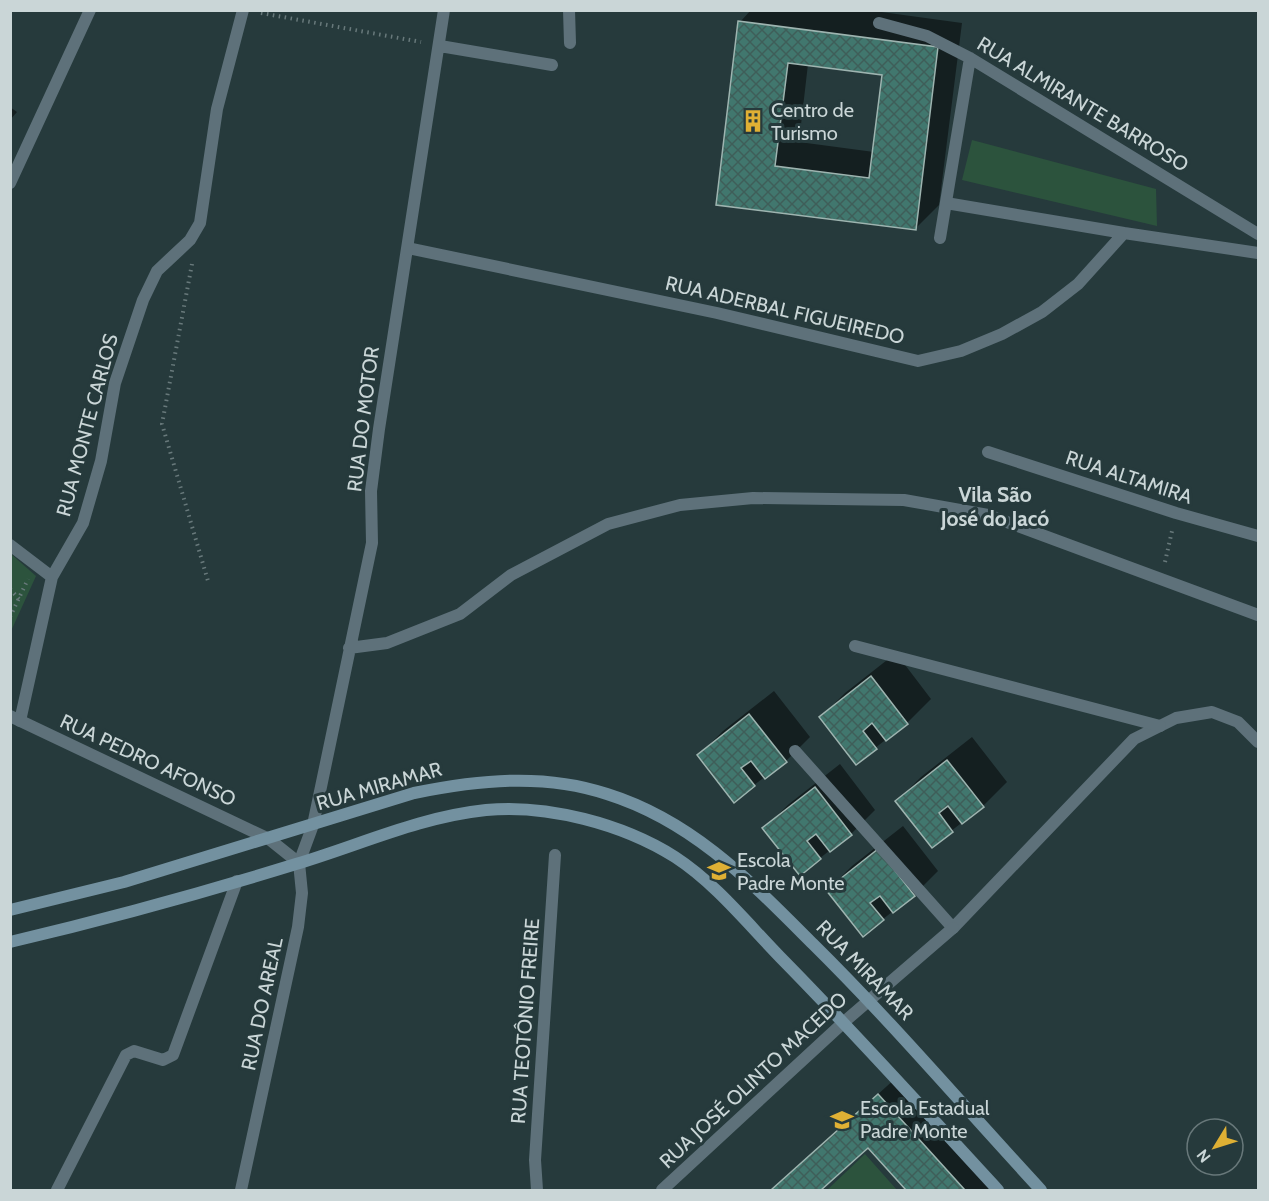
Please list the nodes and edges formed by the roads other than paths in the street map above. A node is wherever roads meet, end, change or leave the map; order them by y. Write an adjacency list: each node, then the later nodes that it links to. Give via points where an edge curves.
1 (90, 10): 10 (street)
2 (243, 10): 20 (street, RUA MONTE CARLOS, via 217,109 200,223 190,240 151,279 115,383 101,461 83,523)
3 (444, 10): 7 (street, RUA DO MOTOR)
4 (569, 10): 6 (street)
5 (879, 23): 8 (street, RUA ALMIRANTE BARROSO, via 927,36)
6 (570, 43)
7 (440, 46): 9 (street); 15 (street, RUA DO MOTOR)
8 (970, 58): 11 (street); 13 (street, RUA ALMIRANTE BARROSO)
9 (552, 65)
10 (10, 183)
11 (946, 203): 12 (street); 14 (street)
12 (1124, 232): 15 (street, RUA ADERBAL FIGUEIREDO, via 1078,284 1042,312 961,351 918,361 717,313); 16 (street)
13 (1258, 234)
14 (940, 238)
15 (408, 248): 23 (street, RUA DO MOTOR, via 371,491 372,543)
16 (1258, 253)
17 (988, 452): 18 (street, RUA ALTAMIRA)
18 (1258, 536)
19 (10, 545): 20 (street)
20 (52, 577): 24 (street, RUA MONTE CARLOS)
21 (1258, 615): 23 (street, via 988,515 904,500 743,499 680,505 608,524 511,575 460,614 387,644)
22 (855, 646): 25 (street)
23 (349, 648): 28 (street, RUA DO MOTOR)
24 (16, 718): 29 (street, RUA PEDRO AFONSO)
25 (1160, 726): 26 (street, RUA JOSÉ OLINTO MACEDO, via 1176,718 1212,712 1238,722); 34 (street, RUA JOSÉ OLINTO MACEDO, via 1134,739)
26 (1258, 742)
27 (795, 751): 34 (street)
28 (313, 825): 29 (main road, RUA MIRAMAR); 31 (street, RUA DO MOTOR); 36 (main road, RUA MIRAMAR, via 414,793 458,784 514,780 557,783 606,793 652,811 721,855)
29 (269, 839): 31 (street); 33 (main road, RUA MIRAMAR, via 124,882)
30 (555, 855): 40 (street, RUA TEOTÔNIO FREIRE, via 535,1160)
31 (299, 863): 32 (main road); 37 (main road, via 385,832 488,810 535,811 580,819 627,834 675,857 718,893); 39 (street, RUA DO AREAL, via 302,893 298,927)
32 (237, 881): 35 (main road, via 126,914); 38 (street, via 173,1055 163,1060 134,1051 126,1055)
33 (10, 910)
34 (953, 928): 36 (street, RUA JOSÉ OLINTO MACEDO)
35 (10, 942)
36 (869, 1000): 37 (street, RUA JOSÉ OLINTO MACEDO); 43 (main road, RUA MIRAMAR)
37 (844, 1022): 41 (street, RUA JOSÉ OLINTO MACEDO); 42 (main road)
38 (57, 1191)
39 (241, 1191)
40 (537, 1191)
41 (662, 1191)
42 (998, 1191)
43 (1041, 1191)

